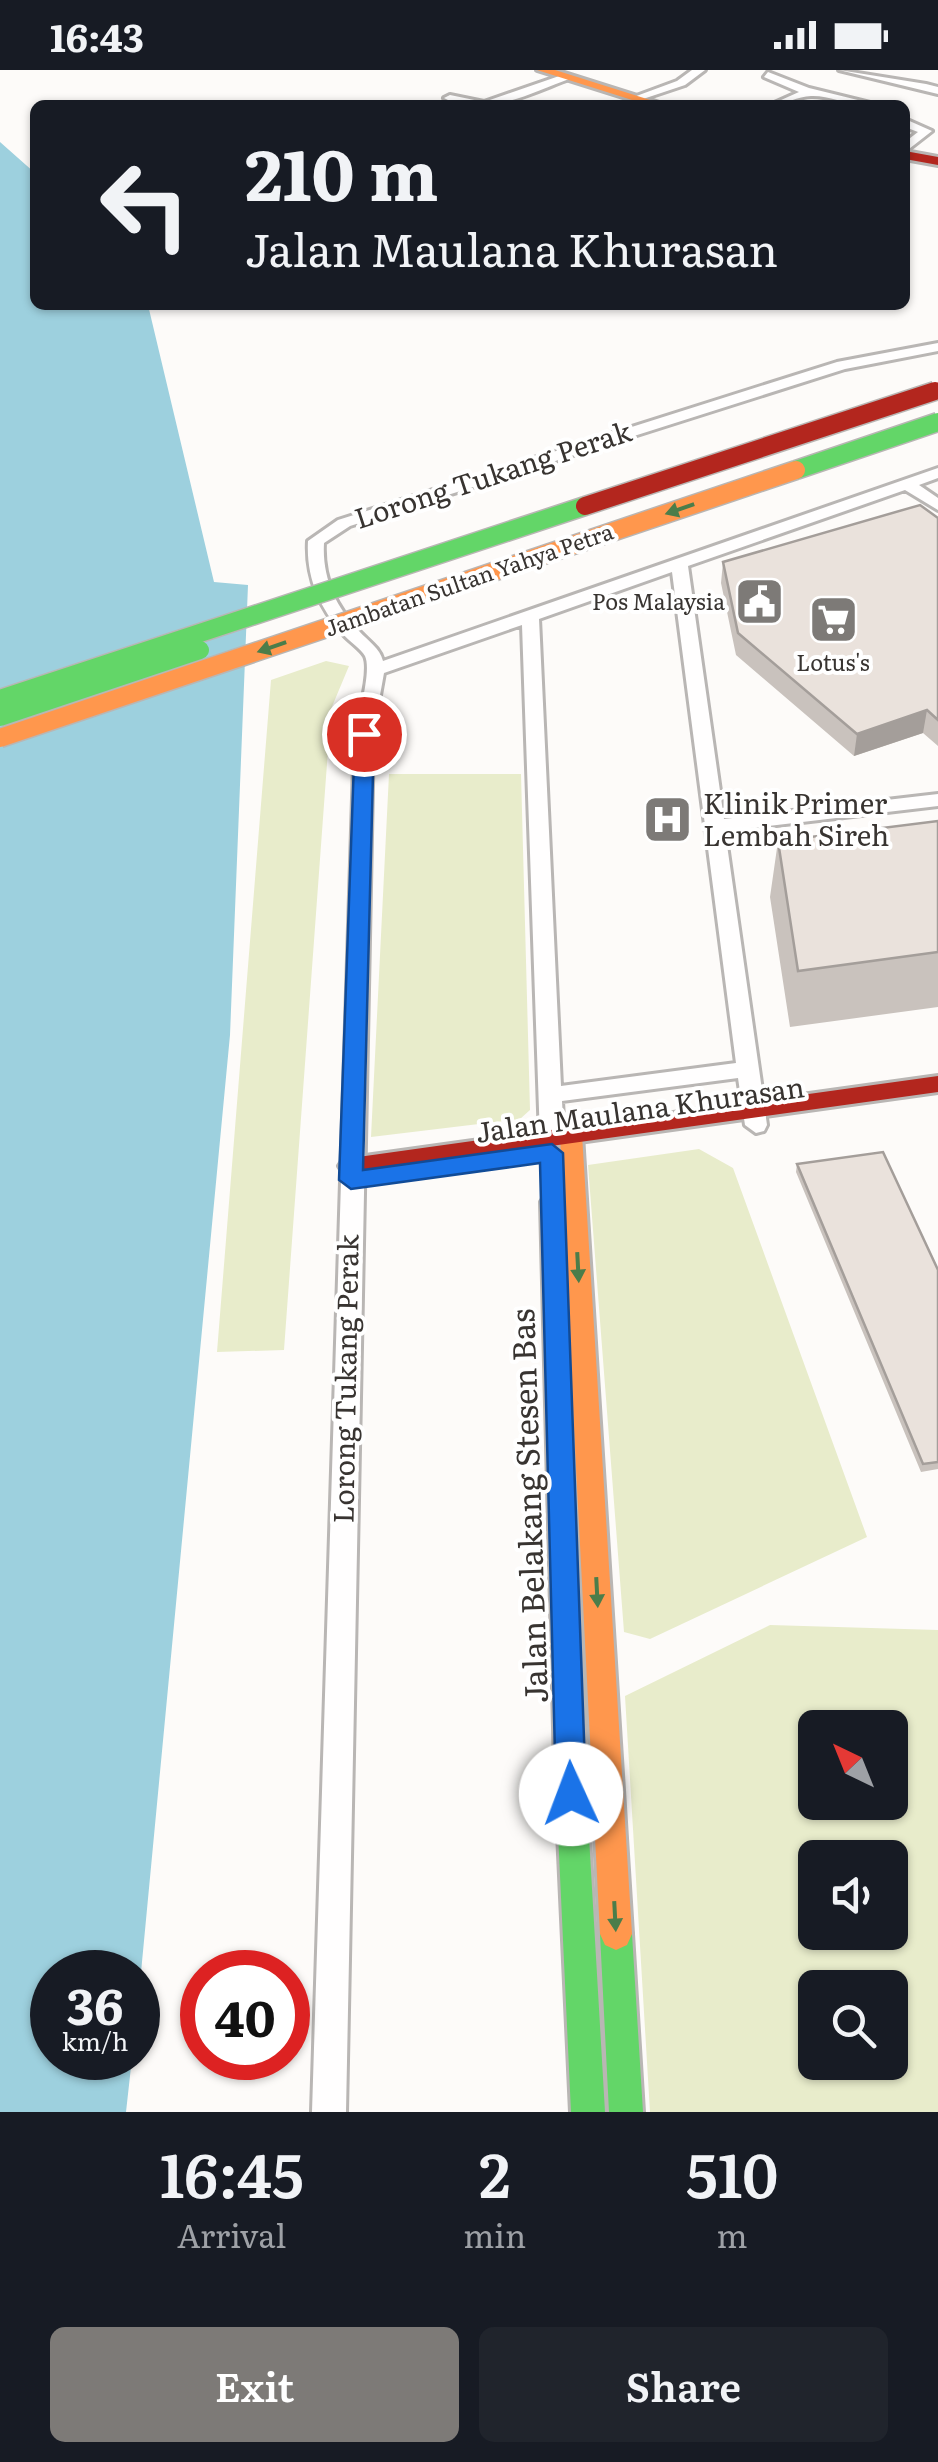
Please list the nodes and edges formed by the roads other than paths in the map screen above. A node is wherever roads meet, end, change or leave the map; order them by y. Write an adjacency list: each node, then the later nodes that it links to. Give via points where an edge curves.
1 (700, 70): 12 (street)
2 (554, 74): 10 (street); 11 (main road)
3 (845, 74): 6 (street)
4 (768, 75): 7 (street)
5 (824, 83): 7 (street)
6 (938, 91)
7 (808, 92): 13 (street); 14 (street)
8 (450, 98): 9 (street)
9 (460, 100)
10 (496, 100)
11 (641, 100)
12 (651, 100)
13 (788, 100)
14 (849, 100)
15 (920, 109): 16 (street)
16 (910, 117)
17 (910, 123): 18 (street, via 926,131)
18 (910, 147)
19 (910, 153): 20 (main road)
20 (938, 161)
21 (938, 347): 30 (street, Lorong Tukang Perak, via 842,365 693,409 326,532 316,541 316,575 344,629 373,654)
22 (938, 390): 31 (main road, Jambatan Sultan Yahya Petra, bridge)
23 (938, 403): 32 (main road, Jambatan Sultan Yahya Petra, bridge)
24 (938, 422): 33 (main road, Jambatan Sultan Yahya Petra, one-way to 33, bridge)
25 (938, 473): 26 (street)
26 (907, 484): 27 (street); 28 (street)
27 (938, 506)
28 (679, 564): 29 (street); 35 (street)
29 (530, 616): 30 (street); 39 (street)
30 (376, 670): 42 (street, Lorong Tukang Perak, via 364,734)
31 (0, 699)
32 (0, 717)
33 (0, 738)
34 (938, 800): 35 (street)
35 (715, 826): 36 (street)
36 (748, 1069): 39 (street); 40 (street)
37 (938, 1084): 40 (main road, Jalan Maulana Khurasan)
38 (938, 1100): 40 (main road, Jalan Maulana Khurasan)
39 (552, 1104): 41 (street)
40 (755, 1117): 41 (main road, Jalan Maulana Khurasan)
41 (561, 1144): 42 (main road, Jalan Maulana Khurasan); 43 (main road, Jalan Belakang Stesen Bas, one-way to 43); 44 (main road, Jalan Belakang Stesen Bas)
42 (351, 1173): 45 (street, Lorong Tukang Perak)
43 (608, 1790): 44 (main road); 47 (main road, Jalan Belakang Stesen Bas, one-way to 47)
44 (571, 1794): 46 (main road, Jalan Belakang Stesen Bas)
45 (328, 2112)
46 (588, 2112)
47 (626, 2112)

